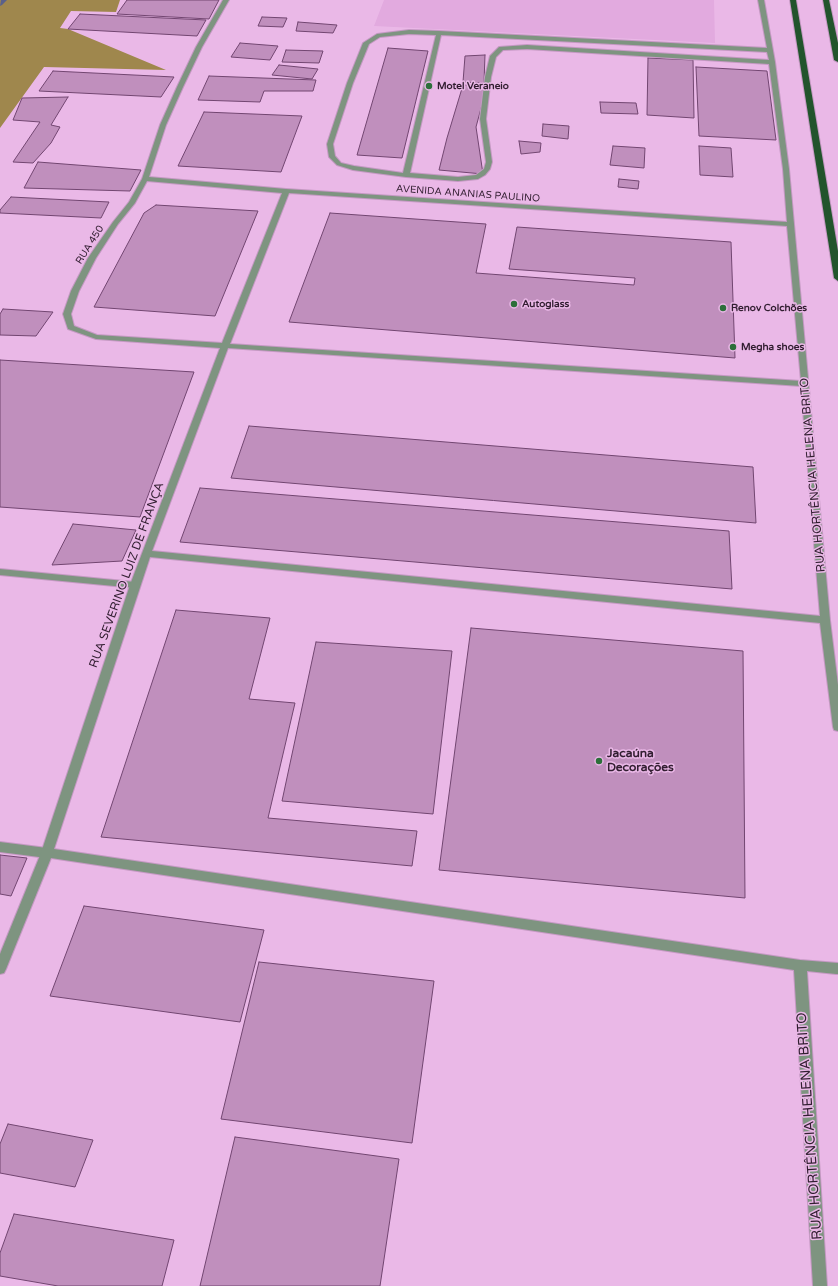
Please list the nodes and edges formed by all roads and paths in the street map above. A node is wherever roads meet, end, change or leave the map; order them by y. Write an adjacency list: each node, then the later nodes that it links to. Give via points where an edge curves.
1 (226, 0): 10 (street, RUA 450, via 180,86 163,125)
2 (761, 0): 6 (street, RUA HORTÊNCIA HELENA BRITO)
3 (793, 0): 13 (highway)
4 (826, 0): 7 (highway)
5 (439, 33): 6 (street); 9 (street); 9 (street, via 391,33 372,38 366,43 330,144 332,157 339,164)
6 (770, 50): 8 (street, RUA HORTÊNCIA HELENA BRITO)
7 (838, 60)
8 (772, 62): 9 (street, via 527,47 501,48 493,56 483,119 489,162 487,170 478,177 468,179); 12 (street, RUA HORTÊNCIA HELENA BRITO, via 786,169)
9 (406, 175)
10 (146, 179): 11 (street, AVENIDA ANANIAS PAULINO); 14 (street, RUA 450, via 92,258 75,291 67,314 71,327 96,337)
11 (286, 192): 12 (street, AVENIDA ANANIAS PAULINO); 14 (street, RUA SEVERINO LUIZ DE FRANÇA)
12 (790, 224): 15 (street, RUA HORTÊNCIA HELENA BRITO)
13 (838, 278)
14 (225, 346): 15 (street); 16 (street, RUA SEVERINO LUIZ DE FRANÇA)
15 (805, 384): 19 (street, RUA HORTÊNCIA HELENA BRITO)
16 (147, 554): 18 (street, RUA SEVERINO LUIZ DE FRANÇA); 19 (street)
17 (0, 572): 18 (street)
18 (134, 585): 22 (street, RUA SEVERINO LUIZ DE FRANÇA)
19 (825, 620): 20 (street, RUA HORTÊNCIA HELENA BRITO)
20 (838, 727)
21 (0, 847): 22 (street)
22 (48, 853): 23 (street); 25 (street, RUA SEVERINO LUIZ DE FRANÇA)
23 (800, 965): 24 (street); 26 (street, RUA HORTÊNCIA HELENA BRITO)
24 (838, 968)
25 (0, 969)
26 (820, 1286)

